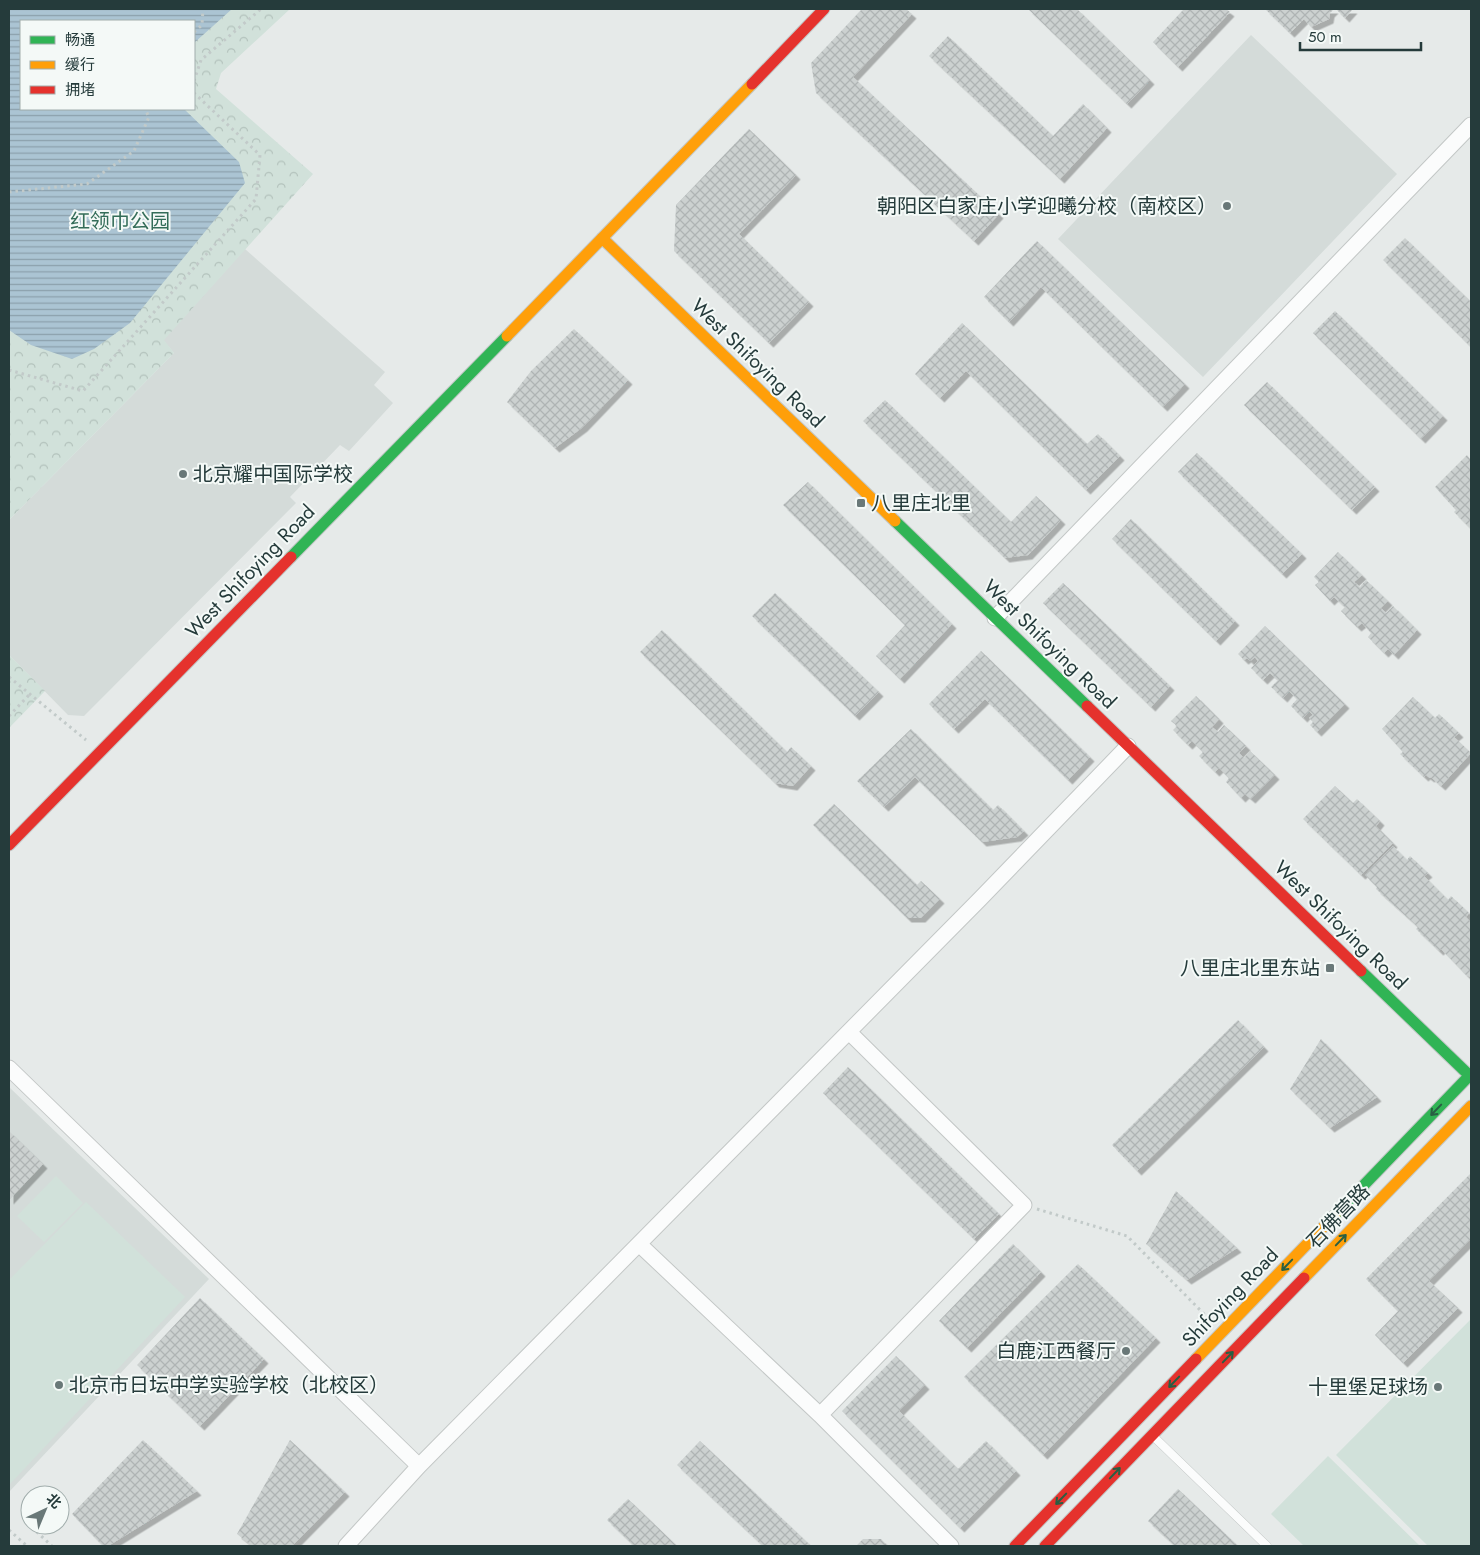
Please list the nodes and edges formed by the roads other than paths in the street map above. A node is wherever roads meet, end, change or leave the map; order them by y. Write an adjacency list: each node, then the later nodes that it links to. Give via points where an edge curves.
1 (824, 9): 3 (street, West Shifoying Road)
2 (1471, 125): 4 (street)
3 (602, 238): 4 (street, West Shifoying Road); 6 (street, West Shifoying Road)
4 (996, 618): 5 (street, West Shifoying Road)
5 (1128, 746): 7 (street); 9 (street, West Shifoying Road)
6 (9, 845)
7 (849, 1032): 11 (street); 12 (street, via 1024,1205)
8 (9, 1068): 14 (street)
9 (1471, 1075): 17 (street, Shifoying Road, one-way to 17)
10 (1471, 1106): 13 (street, 石佛营路, one-way to 10)
11 (639, 1244): 12 (street); 14 (street)
12 (820, 1416): 16 (street)
13 (1152, 1435): 18 (street, 石佛营路, one-way to 13); 19 (lane)
14 (419, 1466): 15 (street)
15 (346, 1546)
16 (951, 1546)
17 (1015, 1546)
18 (1045, 1546)
19 (1267, 1546)

